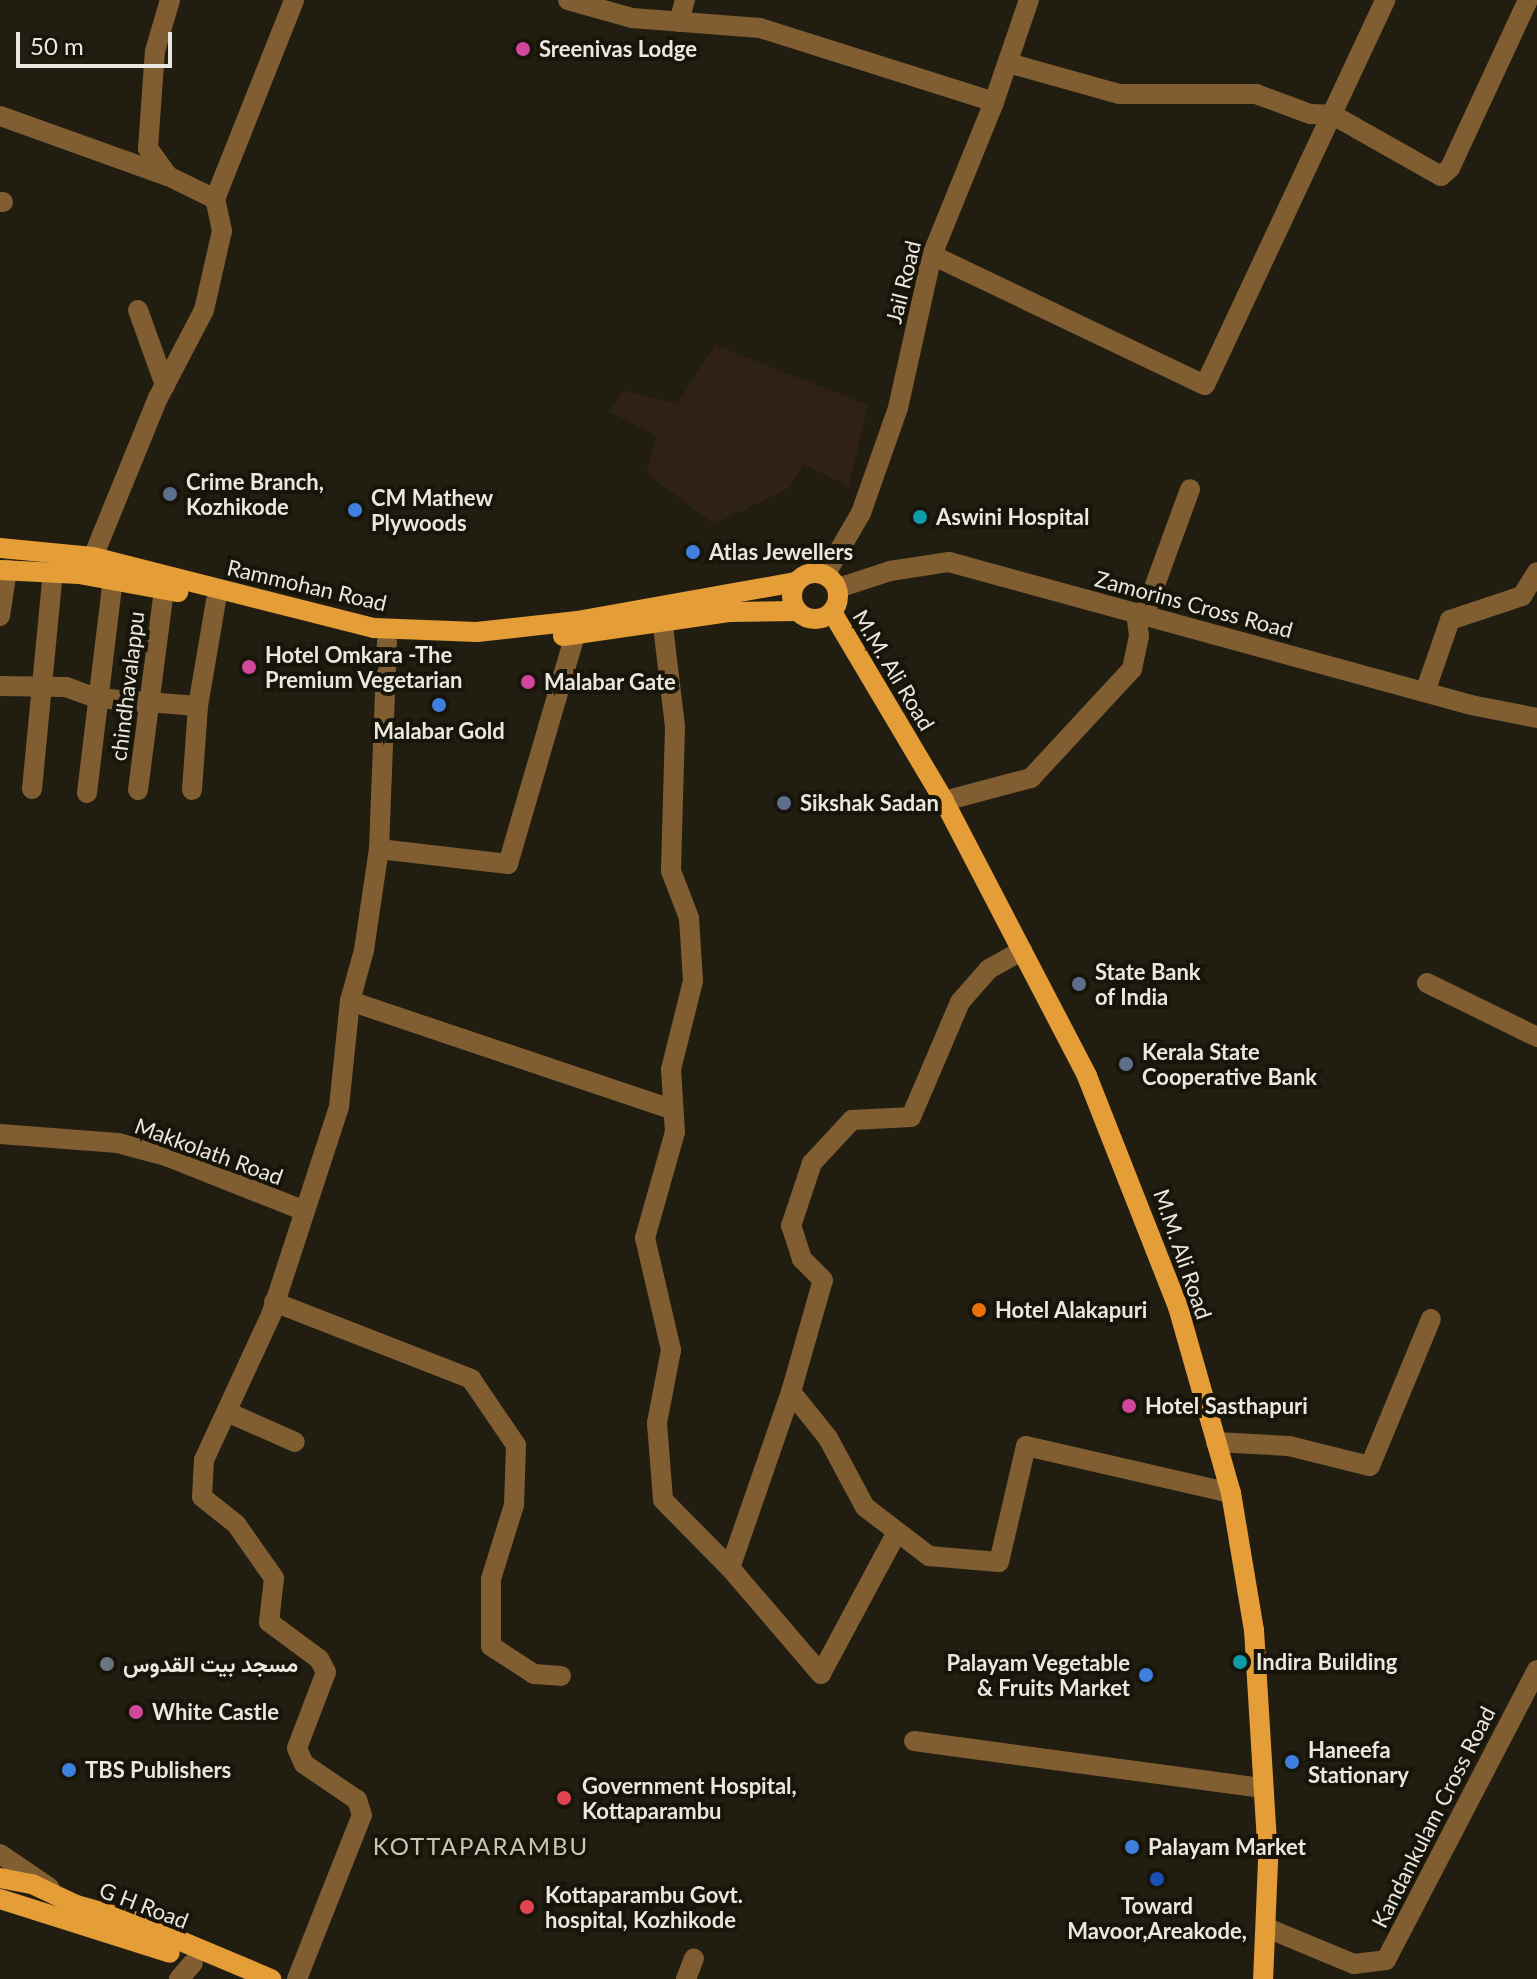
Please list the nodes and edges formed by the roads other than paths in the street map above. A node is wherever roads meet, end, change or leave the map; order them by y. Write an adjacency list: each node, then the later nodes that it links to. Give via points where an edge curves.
1 (170, 0): 13 (street, via 155,51 148,148)
2 (294, 0): 14 (street)
3 (568, 0): 8 (street, via 632,18)
4 (685, 0): 8 (street)
5 (1029, 0): 9 (street, Jail Road)
6 (1385, 0): 11 (street)
7 (1528, 0): 11 (street, via 1450,168 1441,176)
8 (679, 22): 10 (street, via 760,28)
9 (1008, 63): 10 (street, Jail Road); 11 (street, via 1119,94 1238,92 1310,114)
10 (994, 102): 15 (street, Jail Road)
11 (1333, 115): 15 (street, via 1205,385)
12 (0, 116): 13 (street)
13 (168, 176): 14 (street)
14 (215, 199): 17 (street, via 222,231 204,310)
15 (932, 255): 26 (street, Jail Road, via 898,408)
16 (138, 310): 17 (street)
17 (165, 385): 20 (street)
18 (1190, 489): 31 (street)
19 (0, 548): 21 (main road, Rammohan Road)
20 (93, 557): 21 (main road, Rammohan Road); 25 (main road, Rammohan Road, via 374,628 477,632 577,621)
21 (45, 565): 22 (main road, Rammohan Road); 24 (main road, Rammohan Road); 37 (street)
22 (4, 570): 32 (street)
23 (1537, 572): 38 (street, via 1522,596 1450,620)
24 (113, 579): 27 (main road, Rammohan Road); 39 (street)
25 (797, 582): 26 (main road, via 815,572); 29 (main road, via 792,597)
26 (832, 582): 30 (main road); 31 (street, Zamorins Cross Road, via 949,562)
27 (164, 589): 28 (main road, Rammohan Road); 40 (street, chindhavalappu)
28 (216, 601): 35 (main road, Rammohan Road, via 323,631); 41 (street)
29 (797, 611): 30 (main road, via 819,618); 33 (main road, Rammohan Road, via 730,612)
30 (832, 612): 47 (main road, M.M. Ali Road)
31 (1140, 614): 38 (street, Zamorins Cross Road); 47 (street, via 1132,669 1031,778)
32 (0, 616)
33 (663, 626): 34 (main road, Rammohan Road); 53 (street, via 675,742 671,871 689,918 693,981 671,1069)
34 (575, 635): 35 (main road, Rammohan Road, via 475,644); 48 (street, via 508,864)
35 (387, 641): 48 (street)
36 (0, 686): 37 (street)
37 (40, 690): 39 (street, via 66,687); 43 (street)
38 (1425, 692): 42 (street, Zamorins Cross Road)
39 (96, 698): 40 (street); 46 (street)
40 (148, 702): 41 (street); 44 (street, chindhavalappu)
41 (198, 706): 45 (street)
42 (1537, 718)
43 (32, 789)
44 (138, 790)
45 (192, 790)
46 (87, 793)
47 (944, 801): 49 (main road, M.M. Ali Road)
48 (379, 849): 51 (street, via 364,950)
49 (1022, 951): 58 (street, via 989,969 960,1002 911,1117 852,1120 812,1163 791,1226 802,1259 823,1280); 61 (main road, M.M. Ali Road, via 1087,1076 1139,1197 1178,1307)
50 (1427, 983): 52 (street)
51 (350, 1001): 53 (street); 55 (street, via 339,1107)
52 (1537, 1037)
53 (673, 1110): 64 (street, via 675,1132 645,1238 671,1350 657,1423 663,1500)
54 (0, 1134): 55 (street, Makkolath Road, via 118,1143 166,1156)
55 (305, 1211): 56 (street)
56 (274, 1302): 59 (street); 66 (street, via 471,1379 516,1445 514,1505 491,1579 491,1646 534,1674)
57 (1431, 1319): 61 (street, via 1370,1466 1289,1446)
58 (791, 1392): 63 (street, via 828,1438 865,1507); 64 (street)
59 (227, 1412): 60 (street); 79 (street, via 204,1460 202,1497 236,1524 274,1578 269,1622 319,1659 326,1672 297,1748 304,1764 357,1800 362,1815)
60 (295, 1442)
61 (1216, 1442): 62 (main road, M.M. Ali Road)
62 (1231, 1493): 63 (street, via 1026,1446 999,1562 929,1556); 68 (main road, M.M. Ali Road, via 1254,1630)
63 (897, 1532): 64 (street, via 821,1674)
64 (730, 1568)
65 (1537, 1670): 73 (street, Kandankulam Cross Road, via 1386,1960 1354,1964)
66 (561, 1676)
67 (914, 1741): 68 (street)
68 (1263, 1788): 73 (main road, M.M. Ali Road)
69 (0, 1854): 72 (street)
70 (0, 1878): 72 (main road, G H Road, via 32,1884)
71 (0, 1899): 75 (main road, G H Road, via 142,1941)
72 (76, 1905): 78 (main road, G H Road, via 133,1921)
73 (1267, 1928): 81 (main road, M.M. Ali Road)
74 (694, 1958): 80 (street)
75 (193, 1963): 76 (street); 77 (main road, G H Road)
76 (179, 1979)
77 (237, 1979)
78 (271, 1979)
79 (297, 1979)
80 (686, 1979)
81 (1263, 1979)

